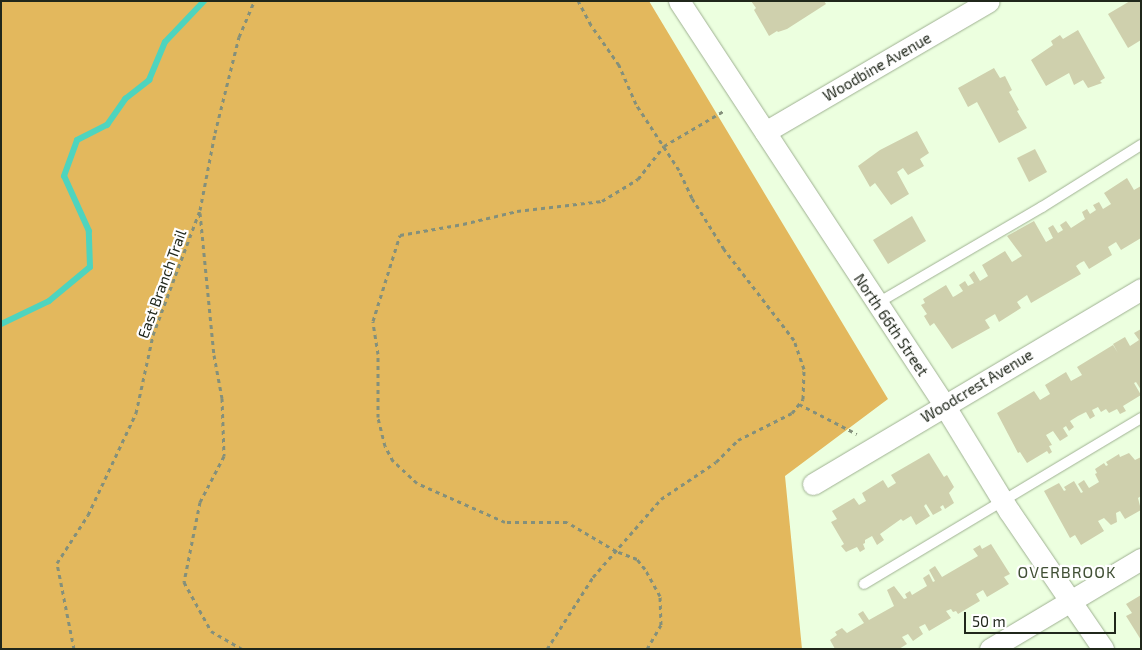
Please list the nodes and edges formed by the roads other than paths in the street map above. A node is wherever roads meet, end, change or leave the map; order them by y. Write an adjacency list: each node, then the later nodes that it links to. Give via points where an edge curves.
1 (679, 1): 3 (street, North 66th Street)
2 (990, 1): 3 (street, Woodbine Avenue)
3 (764, 132): 6 (street, North 66th Street)
4 (1141, 145): 6 (lane)
5 (1141, 289): 7 (street, Woodcrest Avenue)
6 (876, 304): 7 (street, North 66th Street)
7 (944, 405): 9 (street, Woodcrest Avenue); 10 (street, North 66th Street)
8 (1141, 418): 10 (lane)
9 (813, 484)
10 (1002, 500): 12 (lane); 13 (street, North 66th Street)
11 (1141, 559): 13 (street)
12 (864, 584)
13 (1071, 600): 14 (street); 15 (street, North 66th Street)
14 (990, 649)
15 (1103, 649)

